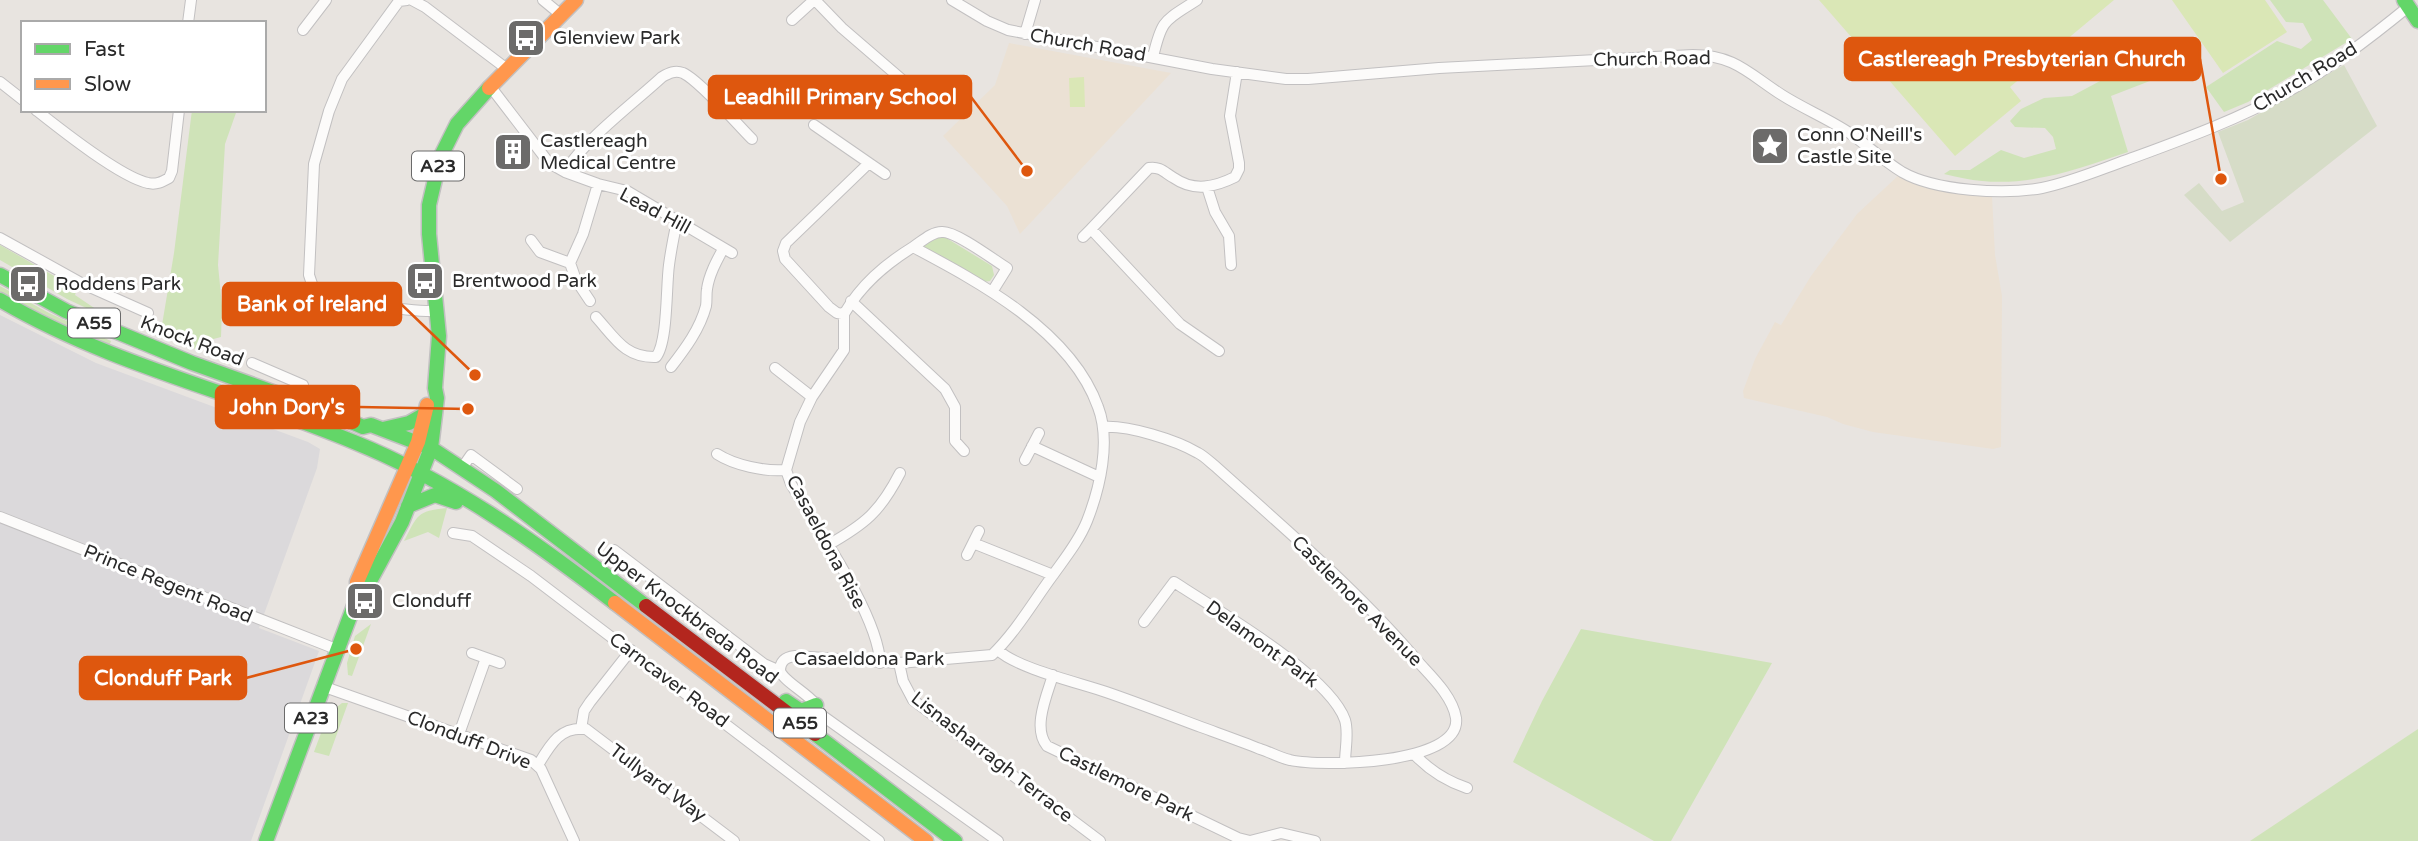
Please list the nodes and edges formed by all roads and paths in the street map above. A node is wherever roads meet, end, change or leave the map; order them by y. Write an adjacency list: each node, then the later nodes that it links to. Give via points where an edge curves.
1 (191, 0): 13 (street)
2 (326, 0): 15 (street)
3 (409, 0): 18 (street, via 425,7); 46 (street, via 398,1 337,89 314,164 309,275 313,287 328,294 418,312)
4 (543, 0): 11 (street)
5 (576, 0): 11 (main road, A23)
6 (815, 0): 12 (street); 22 (street)
7 (952, 0): 16 (street, Church Road, via 987,22)
8 (1035, 0): 16 (street)
9 (1197, 0): 17 (street, via 1167,19)
10 (2406, 4): 14 (main road); 19 (street, Church Road, via 2386,26 2261,106 2039,189 1940,185 1911,177 1846,131 1716,56 1450,67 1308,79)
11 (560, 15): 18 (main road, A23)
12 (792, 20)
13 (188, 21)
14 (2418, 21)
15 (303, 30)
16 (1025, 34): 17 (street, Church Road)
17 (1153, 57): 19 (street, Church Road)
18 (506, 69): 21 (main road, A23)
19 (1237, 72): 32 (street, via 1230,116 1239,169 1235,177)
20 (0, 82): 23 (street)
21 (491, 86): 29 (street, Lead Hill, via 536,148); 46 (main road, A23, via 457,124 434,178 428,219)
22 (914, 90)
23 (21, 98)
24 (39, 112): 25 (street, via 121,171 155,184 169,178 172,171)
25 (179, 112)
26 (814, 125): 28 (street)
27 (752, 139): 29 (street, via 695,82 682,72 673,72 586,145)
28 (869, 163): 30 (street); 48 (street, via 783,251 785,259 829,307)
29 (565, 172): 31 (street, Lead Hill)
30 (884, 174)
31 (598, 184): 33 (street, Lead Hill, via 627,191); 39 (street)
32 (1207, 187): 34 (street, via 1184,184 1158,167 1149,168); 40 (street, via 1228,236)
33 (677, 221): 49 (street, via 661,352 643,358 629,353); 54 (street, Lead Hill, via 728,251 712,269 701,318)
34 (1091, 229): 35 (street); 51 (street, via 1180,324)
35 (1083, 237)
36 (0, 238): 47 (street, via 83,284)
37 (531, 240): 39 (street, via 540,252)
38 (913, 247): 42 (street); 42 (street, via 932,234 943,232 960,238 1007,268); 45 (street, via 882,268)
39 (570, 263): 44 (street)
40 (1231, 265)
41 (0, 275): 50 (main road, Knock Road / A55)
42 (992, 292): 61 (street, via 1068,355 1099,407)
43 (0, 300): 53 (main road, Knock Road / A55, via 56,331)
44 (590, 300)
45 (852, 301): 48 (street); 65 (street, via 945,389 954,407 955,441)
46 (437, 311): 56 (main road, A23)
47 (148, 313)
48 (844, 314): 57 (street, Casaeldona Rise, via 844,351)
49 (596, 317)
50 (127, 337): 53 (main road, via 151,353); 58 (main road, Knock Road / A55)
51 (1219, 351)
52 (252, 363): 58 (street, Knock Road, via 303,385)
53 (150, 367): 68 (main road, Knock Road / A55)
54 (671, 368)
55 (775, 368): 57 (street)
56 (435, 388): 59 (main road, A23); 68 (main road, A23, via 438,398)
57 (812, 397): 70 (street, Casaeldona Rise)
58 (296, 401): 60 (main road, Knock Road / A55)
59 (425, 414): 62 (main road); 68 (main road, A23)
60 (363, 427): 62 (main road, Knock Road / A55); 68 (main road, via 368,434)
61 (1103, 427): 72 (street); 104 (street, Castlemore Avenue, via 1137,432 1198,453 1401,640 1436,682 1456,719 1448,738)
62 (383, 429): 68 (main road, Knock Road / A55)
63 (1038, 433): 64 (street)
64 (1032, 446): 67 (street); 72 (street)
65 (964, 451)
66 (717, 454): 70 (street, via 726,460)
67 (1024, 460)
68 (421, 461): 69 (main road, Upper Knockbreda Road / A55); 74 (main road, A23); 77 (main road, Upper Knockbreda Road / A55); 77 (main road, via 458,481); 84 (main road, A23, via 357,582)
69 (462, 468): 73 (street, via 471,455); 85 (main road, Upper Knockbreda Road / A55)
70 (786, 470): 80 (street, Casaeldona Rise)
71 (900, 473): 80 (street, via 873,514)
72 (1099, 477): 83 (street, via 1087,522)
73 (517, 489)
74 (408, 506): 84 (main road, A23); 87 (main road, via 435,495 452,499 636,630)
75 (0, 517): 88 (street, Prince Regent Road)
76 (979, 531): 79 (street)
77 (517, 532): 87 (main road, Upper Knockbreda Road / A55)
78 (453, 533): 89 (street, Carncaver Road, via 472,536)
79 (973, 543): 82 (street); 83 (street)
80 (828, 545): 94 (street, Casaeldona Rise, via 860,601)
81 (614, 550): 96 (street, Upper Knockbreda Road, via 764,664)
82 (967, 555)
83 (1053, 575): 90 (street)
84 (358, 596): 88 (main road, A23)
85 (659, 615): 99 (main road, via 696,634 797,710); 101 (main road, Upper Knockbreda Road / A55)
86 (1144, 622): 105 (street, Delamont Park, via 1174,582 1303,669 1340,708 1346,722)
87 (650, 630): 103 (main road, Upper Knockbreda Road / A55)
88 (336, 649): 98 (main road, A23)
89 (631, 650): 100 (street, via 584,711); 111 (street, Carncaver Road)
90 (998, 650): 95 (street, Casaeldona Park, via 992,656); 97 (street, Castlemore Avenue)
91 (472, 653): 92 (street)
92 (486, 658): 93 (street); 102 (street)
93 (500, 663)
94 (880, 663): 95 (street, Casaeldona Park); 96 (street, Casaeldona Park, via 795,656 784,659)
95 (899, 663): 115 (street, Lisnasharragh Terrace, via 913,700)
96 (780, 671): 99 (street, Upper Knockbreda Road)
97 (1053, 675): 105 (street, Castlemore Avenue, via 1290,760); 116 (street, Castlemore Park, via 1040,727 1047,746 1238,838 1250,841 1281,833)
98 (322, 686): 102 (street, Clonduff Drive); 108 (main road, A23)
99 (818, 709): 101 (street); 114 (street)
100 (581, 729): 106 (street, via 555,738); 110 (street, Tullyard Way, via 591,731)
101 (810, 730): 103 (street); 113 (main road, Upper Knockbreda Road / A55)
102 (459, 734): 106 (street, Clonduff Drive)
103 (800, 744): 112 (main road, Upper Knockbreda Road / A55)
104 (1414, 754): 105 (street, Castlemore Avenue); 107 (street, via 1450,782)
105 (1345, 763)
106 (538, 765): 109 (street, Clonduff Drive)
107 (1467, 788)
108 (266, 841)
109 (573, 841)
110 (734, 841)
111 (879, 841)
112 (926, 841)
113 (955, 841)
114 (998, 841)
115 (1100, 841)
116 (1315, 841)

